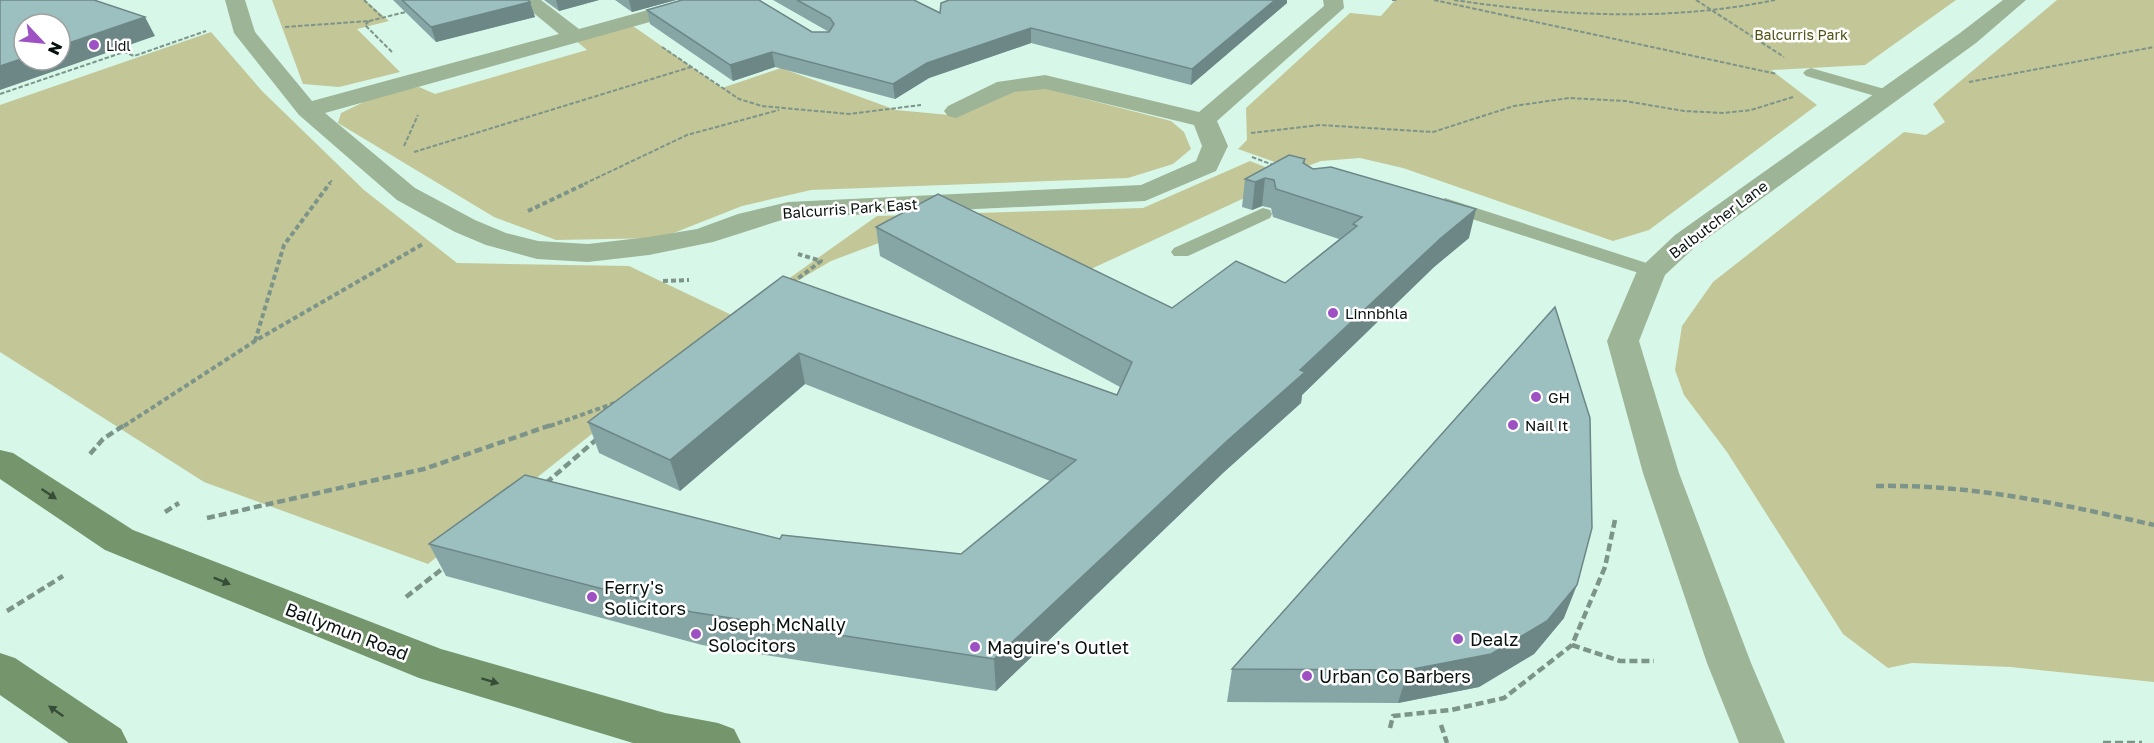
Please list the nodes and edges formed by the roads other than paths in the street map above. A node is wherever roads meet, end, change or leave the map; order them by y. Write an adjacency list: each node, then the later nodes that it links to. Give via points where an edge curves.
1 (235, 0): 9 (street, Balcurris Park East, via 243,26)
2 (528, 0): 6 (street)
3 (707, 0): 6 (street)
4 (1333, 0): 11 (street, Balcurris Park East, via 1334,8)
5 (2016, 0): 8 (street, Balbutcher Lane)
6 (575, 36): 9 (street)
7 (1811, 73): 8 (lane)
8 (1889, 95): 15 (street, Balbutcher Lane, via 1685,241)
9 (307, 110): 11 (street, Balcurris Park East, via 384,162 406,194 473,230 537,250 588,253 703,236 788,210 1145,193 1207,166)
10 (956, 111): 11 (street, via 985,94 1037,80 1060,83)
11 (1209, 136)
12 (1432, 199): 15 (lane)
13 (1263, 214): 14 (lane)
14 (1181, 252)
15 (1652, 271): 20 (street, Balbutcher Lane, via 1623,341 1661,473)
16 (0, 462): 19 (main road, Ballymun Road, one-way to 19, via 119,540 412,656 664,733)
17 (2, 675): 18 (main road, one-way to 17)
18 (105, 743)
19 (718, 743)
20 (1762, 743)

